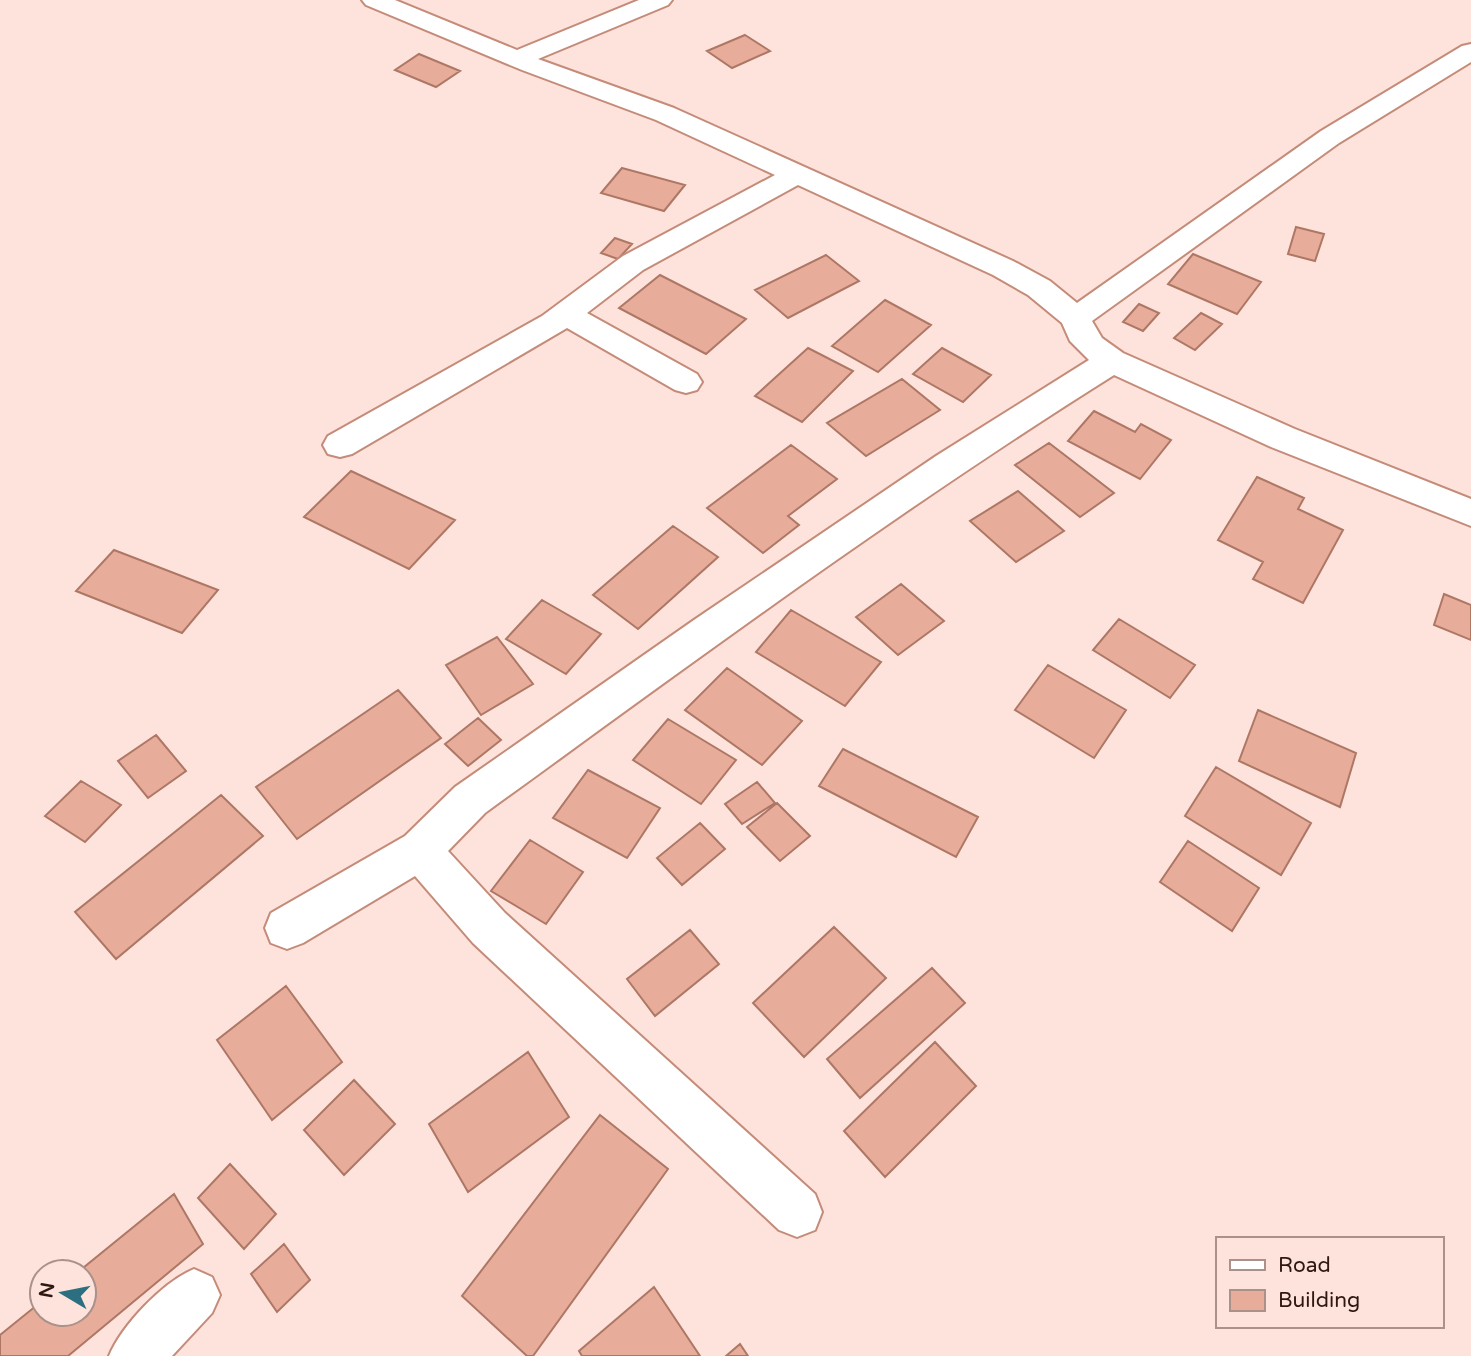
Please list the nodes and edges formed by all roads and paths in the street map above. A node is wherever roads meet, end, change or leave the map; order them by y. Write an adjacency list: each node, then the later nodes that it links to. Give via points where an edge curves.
1 (374, 0): 4 (street)
2 (660, 0): 4 (street)
3 (1471, 51): 7 (street, via 1331,137)
4 (517, 59): 5 (street, via 665,114)
5 (797, 174): 6 (street, via 633,263); 7 (street, via 1003,268 1039,288)
6 (566, 314): 9 (street); 10 (street)
7 (1076, 318): 8 (street, via 1091,346)
8 (1112, 361): 11 (street, via 1283,438); 12 (street, via 914,486 481,792)
9 (686, 382)
10 (340, 445)
11 (1471, 513)
12 (421, 850): 13 (street); 14 (street, via 489,928)
13 (287, 928)
14 (797, 1212)
15 (194, 1295): 16 (street)
16 (136, 1356)

